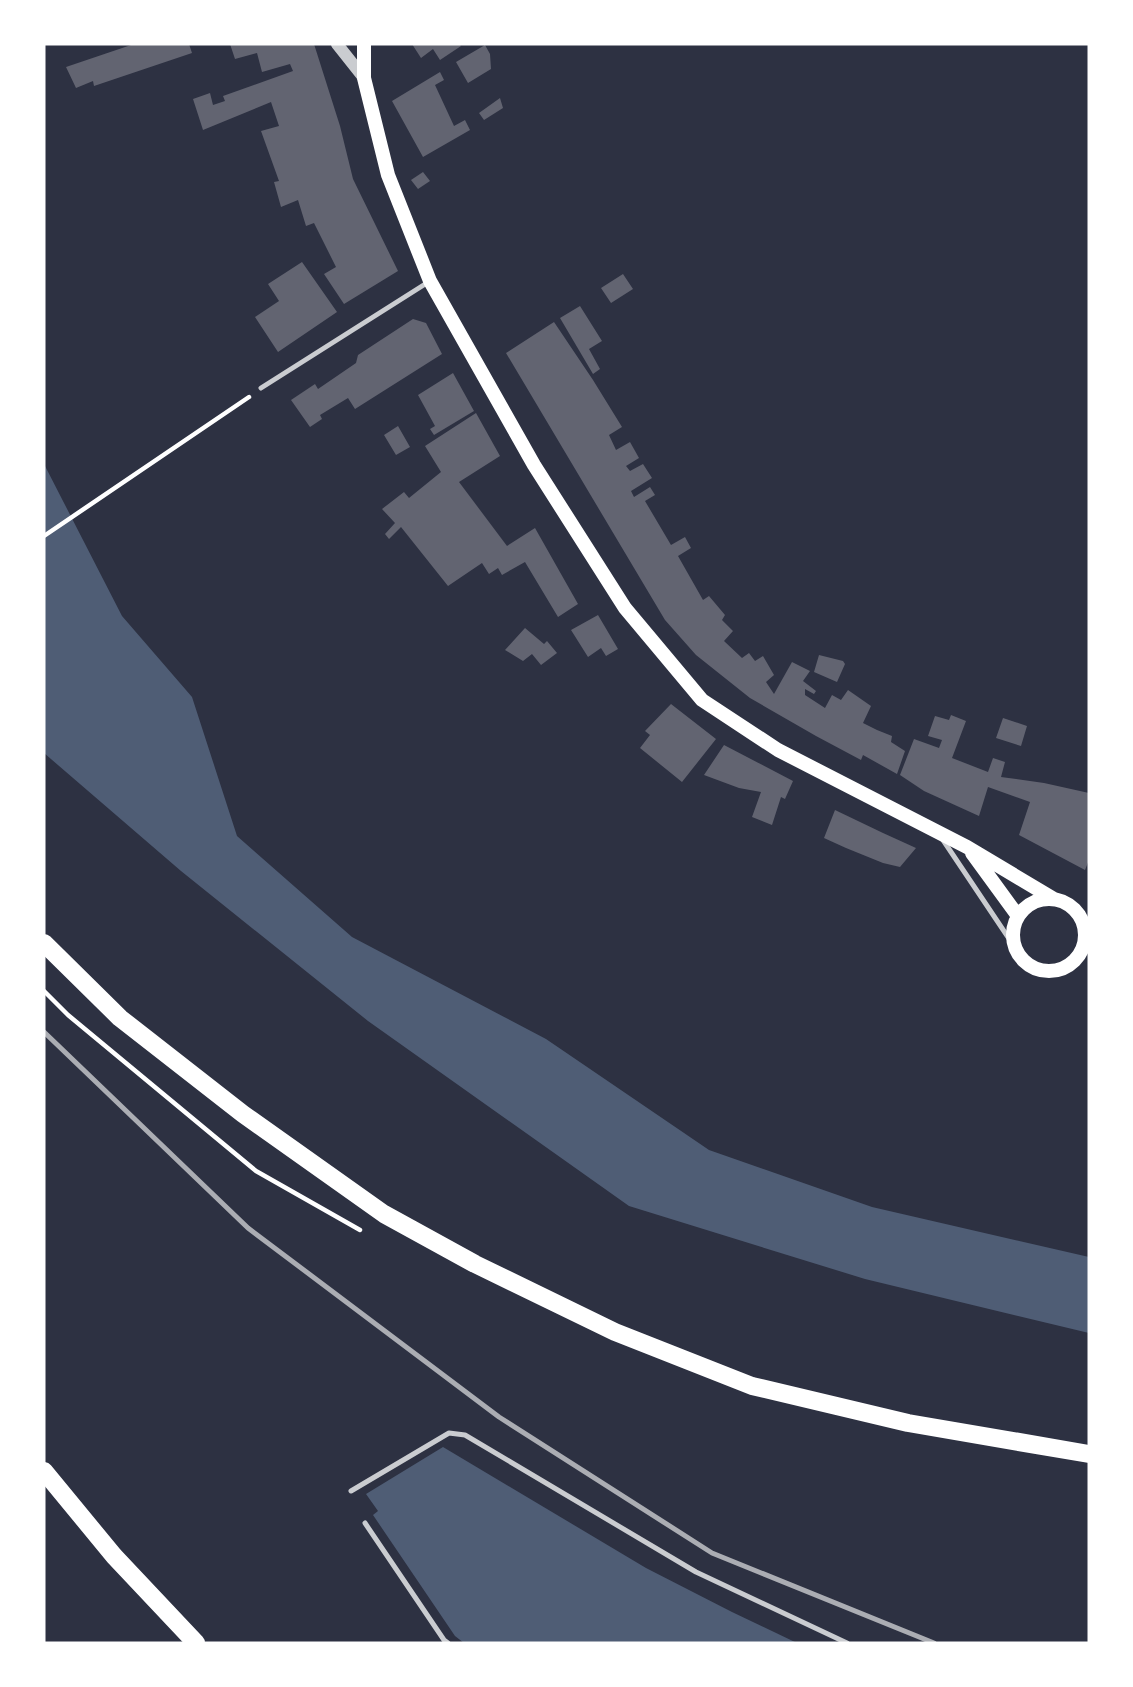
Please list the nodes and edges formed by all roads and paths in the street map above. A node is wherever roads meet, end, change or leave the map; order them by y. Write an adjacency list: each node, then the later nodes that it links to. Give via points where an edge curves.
1 (337, 44): 3 (street)
2 (364, 44): 3 (main road)
3 (364, 78): 4 (main road, via 388,175)
4 (430, 281): 5 (lane); 7 (main road, via 534,466 625,608 702,700 778,750)
5 (261, 388): 6 (path)
6 (44, 536)
7 (937, 832): 8 (main road); 13 (lane)
8 (967, 847): 9 (main road); 10 (main road)
9 (1054, 899): 10 (main road, via 1033,902); 11 (main road, via 1079,914)
10 (1018, 916): 13 (main road, via 1013,927)
11 (1087, 932): 14 (main road)
12 (44, 943): 16 (main road, via 120,1018 243,1114 384,1214 475,1264 615,1332 752,1386 908,1423)
13 (1016, 949): 14 (main road, via 1022,959 1042,970 1053,971)
14 (1074, 961): 15 (main road)
15 (1089, 964)
16 (1089, 1454)
17 (44, 1471): 20 (main road, via 114,1556)
18 (351, 1491): 22 (lane, via 449,1433 465,1435 696,1572)
19 (365, 1523): 21 (lane)
20 (197, 1643)
21 (448, 1643)
22 (847, 1643)

